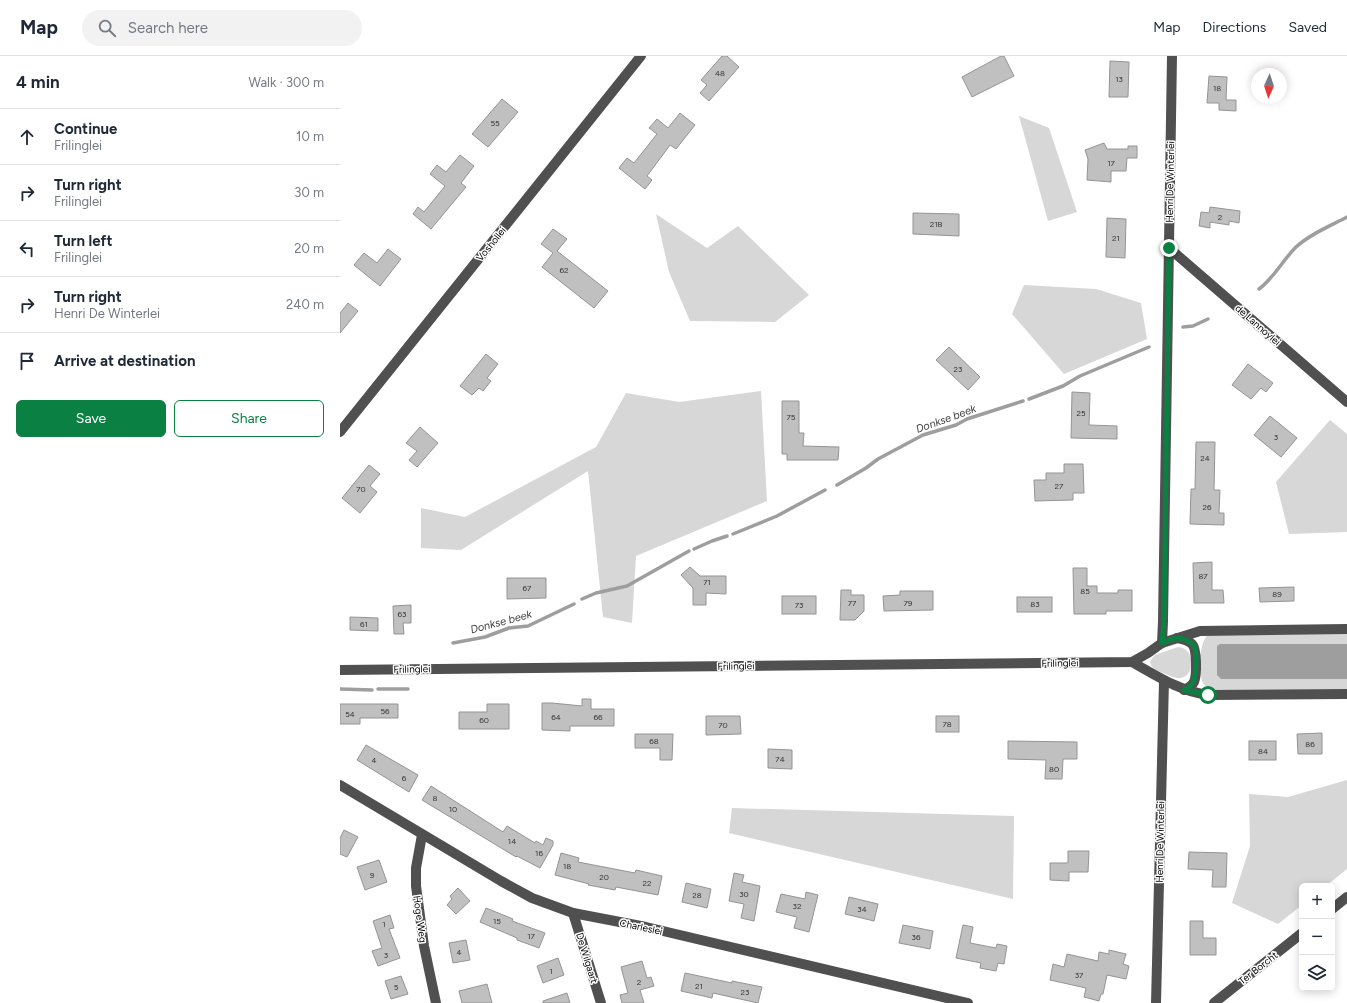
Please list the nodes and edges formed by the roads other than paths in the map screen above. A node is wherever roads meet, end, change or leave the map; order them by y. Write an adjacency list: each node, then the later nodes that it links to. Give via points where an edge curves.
1 (641, 56): 5 (street, Voshollei)
2 (1172, 56): 3 (street, Henri De Winterlei)
3 (1169, 248): 4 (street, de Lannoylei); 8 (street, Henri De Winterlei)
4 (1347, 402)
5 (340, 432)
6 (1347, 629): 7 (street, Frilinglei, via 1200,631)
7 (1177, 638): 8 (street, Frilinglei); 12 (street, via 1188,641 1195,648 1196,674 1191,686)
8 (1162, 643): 9 (street, Frilinglei)
9 (1132, 662): 10 (street, Frilinglei); 11 (street)
10 (340, 670)
11 (1164, 681): 12 (street); 23 (street, Henri De Winterlei)
12 (1184, 690): 13 (street, via 1208,695)
13 (1347, 694)
14 (340, 785): 15 (street, Charleslei)
15 (422, 835): 18 (street, Charleslei, via 532,898); 20 (street, Hoge Weg, via 416,868 416,886 424,946)
16 (1347, 897): 17 (street)
17 (1335, 907)
18 (573, 912): 21 (street, De Wilgaart); 22 (street, Charleslei)
19 (1299, 935): 24 (street, Ter Borcht)
20 (436, 1003)
21 (601, 1003)
22 (968, 1003)
23 (1156, 1003)
24 (1214, 1003)

